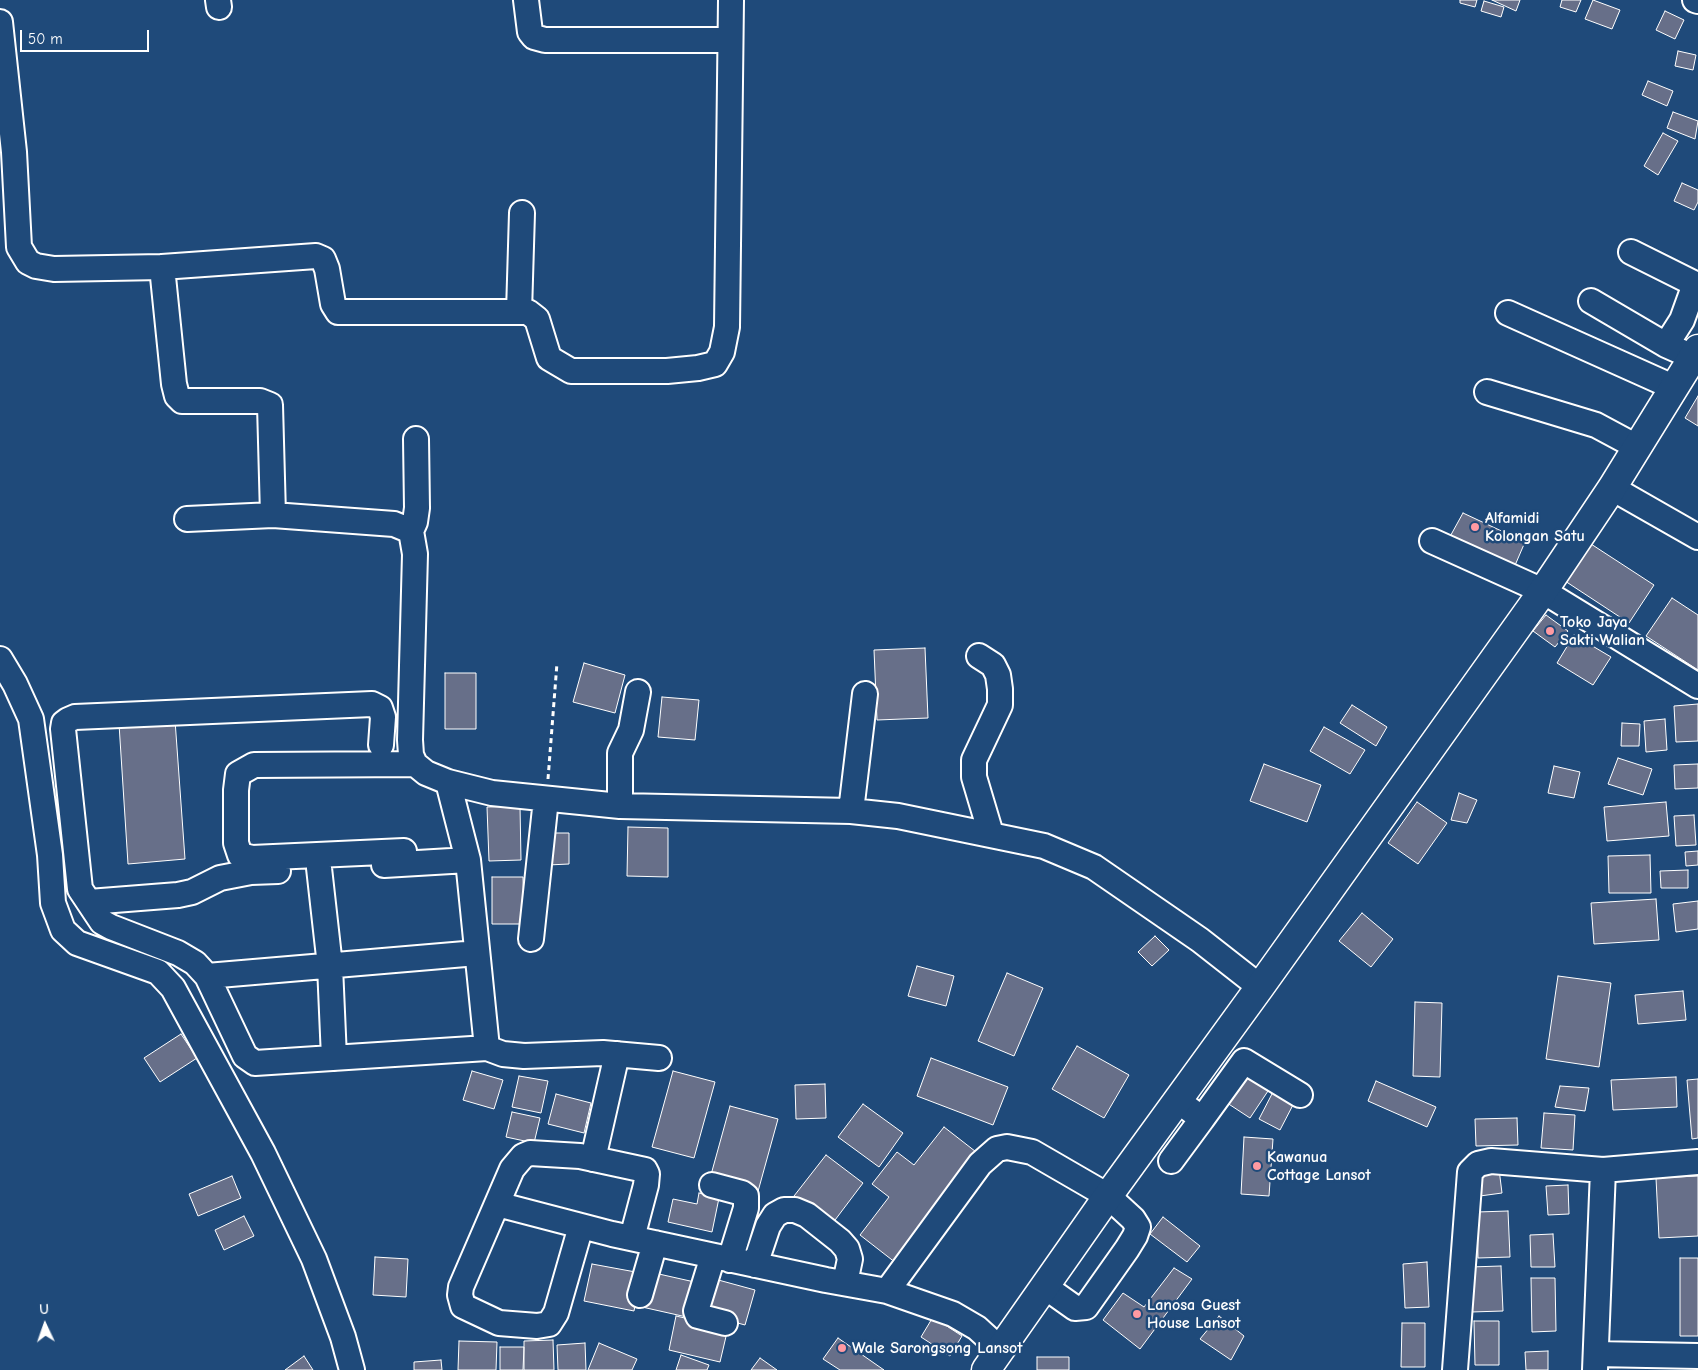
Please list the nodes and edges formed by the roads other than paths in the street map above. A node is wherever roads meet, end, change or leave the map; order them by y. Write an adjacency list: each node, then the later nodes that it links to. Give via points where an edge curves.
1 (526, 0): 4 (street, via 530,32 534,38)
2 (731, 0): 4 (street)
3 (0, 22): 7 (street, via 14,152 19,247 23,257 36,266 54,269)
4 (730, 40): 10 (street, via 726,327 719,359 715,364 698,368 668,371 571,372 549,358 537,319 528,312)
5 (522, 213): 10 (street)
6 (1631, 252): 8 (street)
7 (162, 267): 10 (street, via 316,256 323,258 327,268 333,304 338,312); 19 (street, via 177,396 182,402 260,401 270,406)
8 (1696, 285): 12 (street, via 1682,320)
9 (1590, 301): 12 (street)
10 (519, 312)
11 (1508, 314): 14 (street)
12 (1666, 345): 13 (street)
13 (1695, 353): 14 (highway)
14 (1673, 387): 17 (highway)
15 (1488, 392): 17 (street, via 1596,424)
16 (416, 439): 21 (street, via 417,508)
17 (1637, 447): 18 (highway)
18 (1612, 488): 22 (street); 24 (highway)
19 (273, 515): 20 (street); 21 (street, via 394,524)
20 (188, 519)
21 (411, 531): 31 (street, via 415,554 410,740)
22 (1698, 537)
23 (1432, 540): 24 (street)
24 (1543, 591): 27 (street); 45 (highway)
25 (979, 656): 36 (street, via 992,665 998,675 1000,689 1000,705 974,760 974,776)
26 (0, 659): 73 (street, via 31,719 50,855 53,903 63,930 77,943 158,972 173,988 263,1152 314,1259)
27 (1698, 686)
28 (638, 692): 34 (street, via 632,730 620,754)
29 (865, 694): 35 (street)
30 (381, 745): 40 (street, via 382,717 380,708 372,704 75,717 68,720 63,729 76,868 80,889)
31 (415, 764): 32 (street, via 426,773); 37 (street, via 254,765 238,774 236,843 240,855 252,858)
32 (448, 782): 33 (street, via 492,793); 38 (street)
33 (546, 799): 34 (street); 41 (street)
34 (620, 806): 35 (street)
35 (851, 811): 36 (street, via 898,816)
36 (991, 834): 45 (street, via 1044,846 1094,866 1200,940)
37 (404, 851)
38 (468, 860): 39 (street); 42 (street)
39 (319, 868): 40 (street, via 251,872 220,878 178,895); 43 (street)
40 (89, 902): 44 (street, via 102,922 111,928 178,953 195,963)
41 (531, 939)
42 (477, 953): 43 (street); 46 (street)
43 (330, 966): 44 (street); 48 (street)
44 (206, 976): 48 (street, via 249,1061)
45 (1260, 987): 51 (highway)
46 (487, 1048): 47 (street, via 524,1056); 48 (street)
47 (617, 1054): 49 (street); 53 (street)
48 (334, 1058)
49 (659, 1058)
50 (1300, 1095): 52 (street, via 1244,1061)
51 (1177, 1101): 52 (street); 58 (highway)
52 (1202, 1119): 54 (street)
53 (593, 1159): 59 (street, via 530,1153 523,1156 512,1169); 61 (street, via 641,1168 647,1174)
54 (1171, 1161)
55 (1698, 1162): 56 (street)
56 (1603, 1170): 72 (street); 74 (street, via 1491,1161 1478,1164 1470,1172)
57 (712, 1185): 63 (street, via 746,1196 746,1208)
58 (1108, 1196): 66 (highway); 66 (street, via 1138,1227 1090,1305 1075,1308); 67 (street, via 1032,1152 1008,1146 997,1148 980,1164)
59 (497, 1204): 60 (street); 60 (street, via 460,1295 463,1306 499,1323 538,1326 554,1320)
60 (581, 1226): 61 (street)
61 (632, 1238): 62 (street)
62 (655, 1243): 63 (street); 68 (street)
63 (722, 1258): 64 (street); 69 (street, via 696,1311 698,1316)
64 (755, 1266): 65 (street); 65 (street, via 768,1226 775,1215 784,1210 795,1210 840,1241 846,1249 850,1259)
65 (845, 1283): 67 (street)
66 (1044, 1286): 71 (highway)
67 (887, 1291): 71 (street, via 953,1314 977,1328)
68 (640, 1295)
69 (724, 1323)
70 (1698, 1356): 72 (street)
71 (993, 1359)
72 (1596, 1362)
73 (352, 1370)
74 (1455, 1370)

